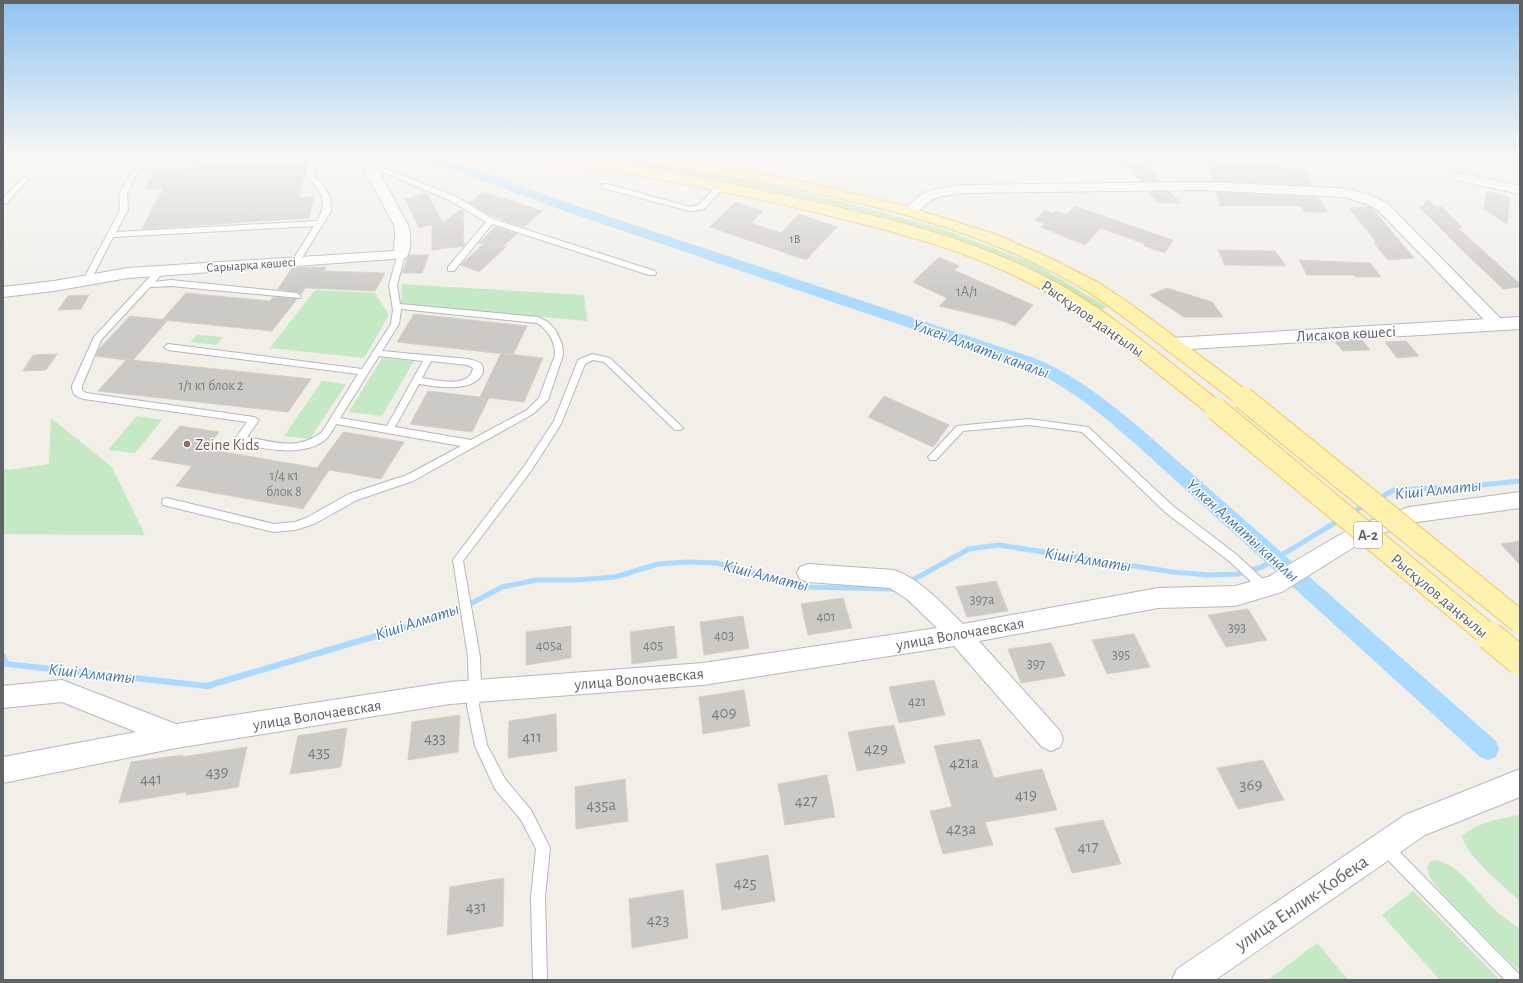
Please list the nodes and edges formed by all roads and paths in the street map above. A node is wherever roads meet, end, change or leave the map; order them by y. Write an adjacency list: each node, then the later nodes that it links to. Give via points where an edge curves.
1 (124, 204): 14 (lane, via 124,210)
2 (327, 204): 13 (lane, via 328,211)
3 (391, 204): 15 (street, via 403,233)
4 (462, 204): 12 (lane)
5 (671, 204): 6 (lane, via 690,209)
6 (704, 204)
7 (803, 204): 34 (main road, Рысқұлов даңғылы / A-2, via 918,233 996,260 1049,287 1088,311)
8 (877, 204): 11 (main road, Рысқұлов даңғылы / A-2)
9 (919, 204): 11 (street)
10 (1378, 204): 26 (street)
11 (911, 212): 27 (main road, Рысқұлов даңғылы / A-2, via 976,232 1024,251 1086,283)
12 (490, 221): 17 (lane); 19 (lane)
13 (320, 223): 14 (lane); 16 (lane)
14 (111, 235): 20 (lane)
15 (401, 255): 16 (street, Сарыарқа көшесі); 24 (lane, via 393,283)
16 (296, 261): 18 (street, Сарыарқа көшесі)
17 (451, 269)
18 (161, 270): 20 (street, Сарыарқа көшесі); 21 (lane)
19 (652, 273)
20 (86, 280): 22 (street, Сарыарқа көшесі)
21 (146, 285): 23 (lane, via 171,283); 35 (lane, via 97,339 77,386 79,394 254,420 240,439 292,447 304,447 316,442)
22 (3, 292)
23 (297, 296)
24 (397, 306): 29 (lane, via 396,324); 38 (lane, via 535,319 543,322 558,341 559,355 546,394 539,406)
25 (1520, 323): 26 (street, Лисаков көшесі)
26 (1498, 324): 27 (street, Лисаков көшесі)
27 (1172, 344): 32 (main road, Рысқұлов даңғылы / A-2)
28 (168, 347): 31 (lane)
29 (377, 352): 30 (lane); 31 (lane)
30 (428, 358): 33 (lane); 33 (lane, via 473,362 478,366 478,371 472,380 462,384)
31 (365, 372): 35 (lane)
32 (1211, 373): 34 (main road, via 1215,382 1208,389); 44 (main road, Рысқұлов даңғылы / A-2, bridge)
33 (416, 380): 37 (lane)
34 (1184, 384): 46 (main road, Рысқұлов даңғылы / A-2, bridge)
35 (334, 420): 37 (lane)
36 (678, 428): 47 (lane, via 606,360 592,357 581,362 558,422 528,468 458,560 474,657)
37 (389, 430): 38 (lane)
38 (473, 444): 41 (lane, via 410,478 353,497 310,521 295,526 274,528)
39 (933, 457): 43 (lane, via 960,428 1029,422 1085,429 1169,509)
40 (1520, 500): 43 (street, улица Волочаевская, via 1409,516 1360,533)
41 (167, 502)
42 (808, 573): 45 (street, via 894,579 915,592)
43 (1265, 584): 45 (street, улица Волочаевская, via 1235,596 1158,598)
44 (1520, 622)
45 (959, 635): 47 (street, улица Волочаевская, via 703,674); 50 (street)
46 (1520, 661)
47 (475, 691): 49 (street, улица Волочаевская); 54 (lane, via 473,706 481,746 500,784 526,815 543,848 538,897)
48 (3, 697): 49 (street, via 62,691)
49 (176, 736): 51 (street, улица Волочаевская)
50 (1051, 739)
51 (3, 770)
52 (1520, 783): 53 (street, улица Енлик-Кобека, via 1415,825)
53 (1384, 846): 55 (street, улица Енлик-Кобека); 56 (lane)
54 (540, 980)
55 (1188, 980)
56 (1515, 980)

